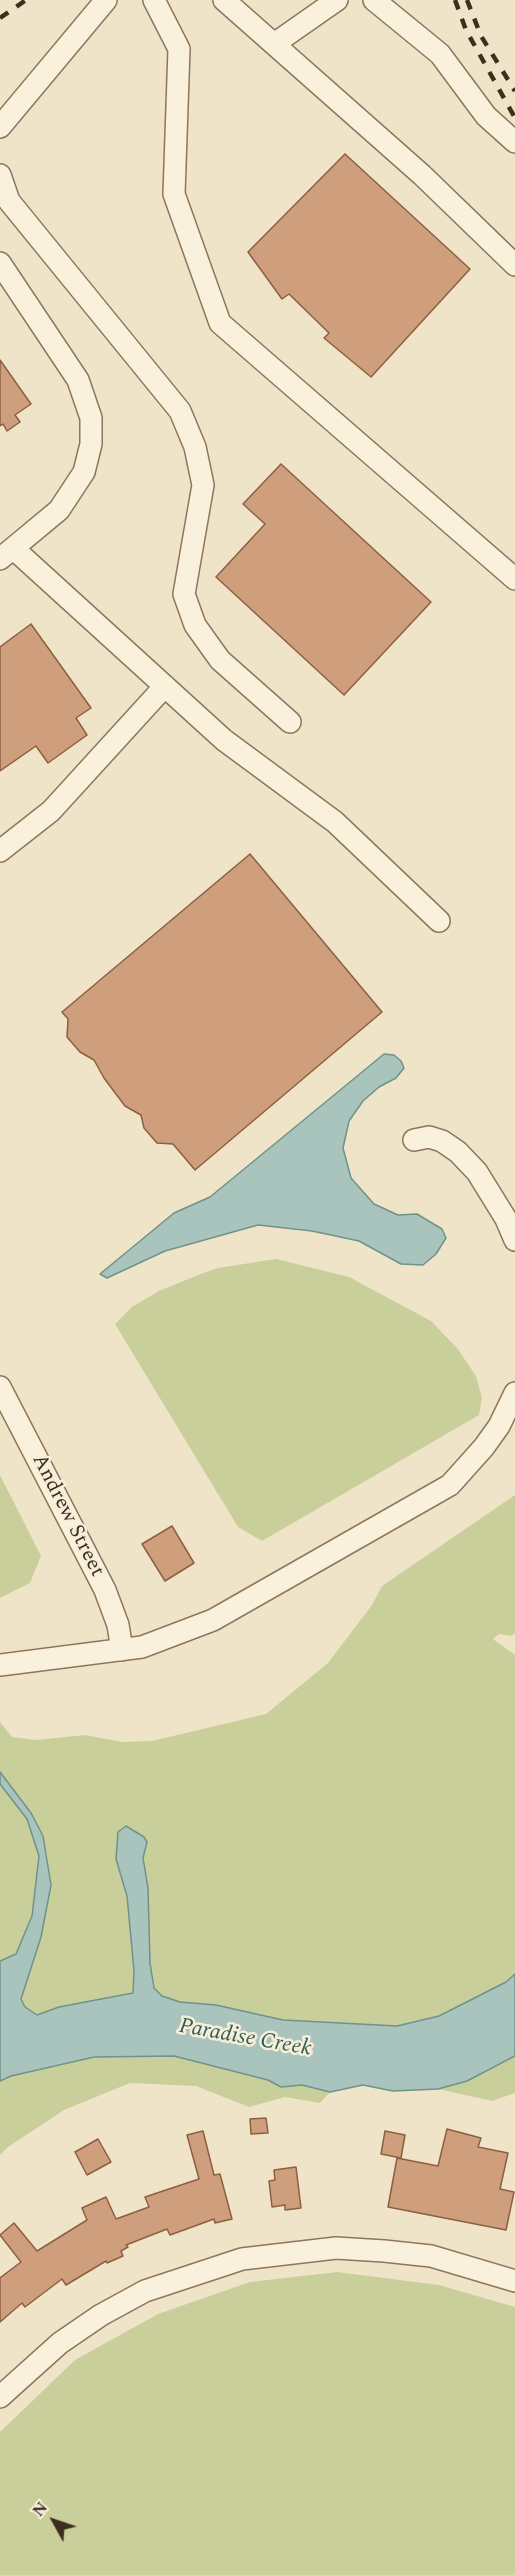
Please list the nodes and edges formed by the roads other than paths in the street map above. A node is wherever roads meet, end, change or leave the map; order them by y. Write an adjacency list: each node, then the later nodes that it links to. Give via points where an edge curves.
1 (106, 0): 7 (street)
2 (154, 0): 13 (street, via 179,49 174,194 220,323)
3 (224, 0): 6 (street)
4 (335, 0): 6 (street)
5 (375, 0): 8 (street, via 440,54 486,116)
6 (274, 44): 11 (street, via 422,175)
7 (0, 128)
8 (515, 142)
9 (0, 175): 15 (street, via 9,201 180,411 195,447 203,485 184,594 195,625 220,660)
10 (0, 264): 12 (street, via 78,380 91,418 91,444 84,472 59,510)
11 (515, 265)
12 (7, 554): 14 (street)
13 (515, 579)
14 (165, 686): 16 (street, via 51,812); 17 (street, via 224,740 335,822)
15 (290, 723)
16 (0, 851)
17 (439, 921)
18 (414, 1140): 19 (street, via 436,1139 458,1152 477,1172)
19 (515, 1240)
20 (0, 1387): 22 (street, Andrew Street, via 105,1590)
21 (515, 1393): 22 (street, via 484,1448 450,1485 213,1620 171,1638)
22 (122, 1650): 23 (street)
23 (0, 1665)
24 (515, 2281): 25 (street, via 431,2256 384,2251 336,2248 242,2259 145,2291 101,2315 60,2343)
25 (0, 2397)

